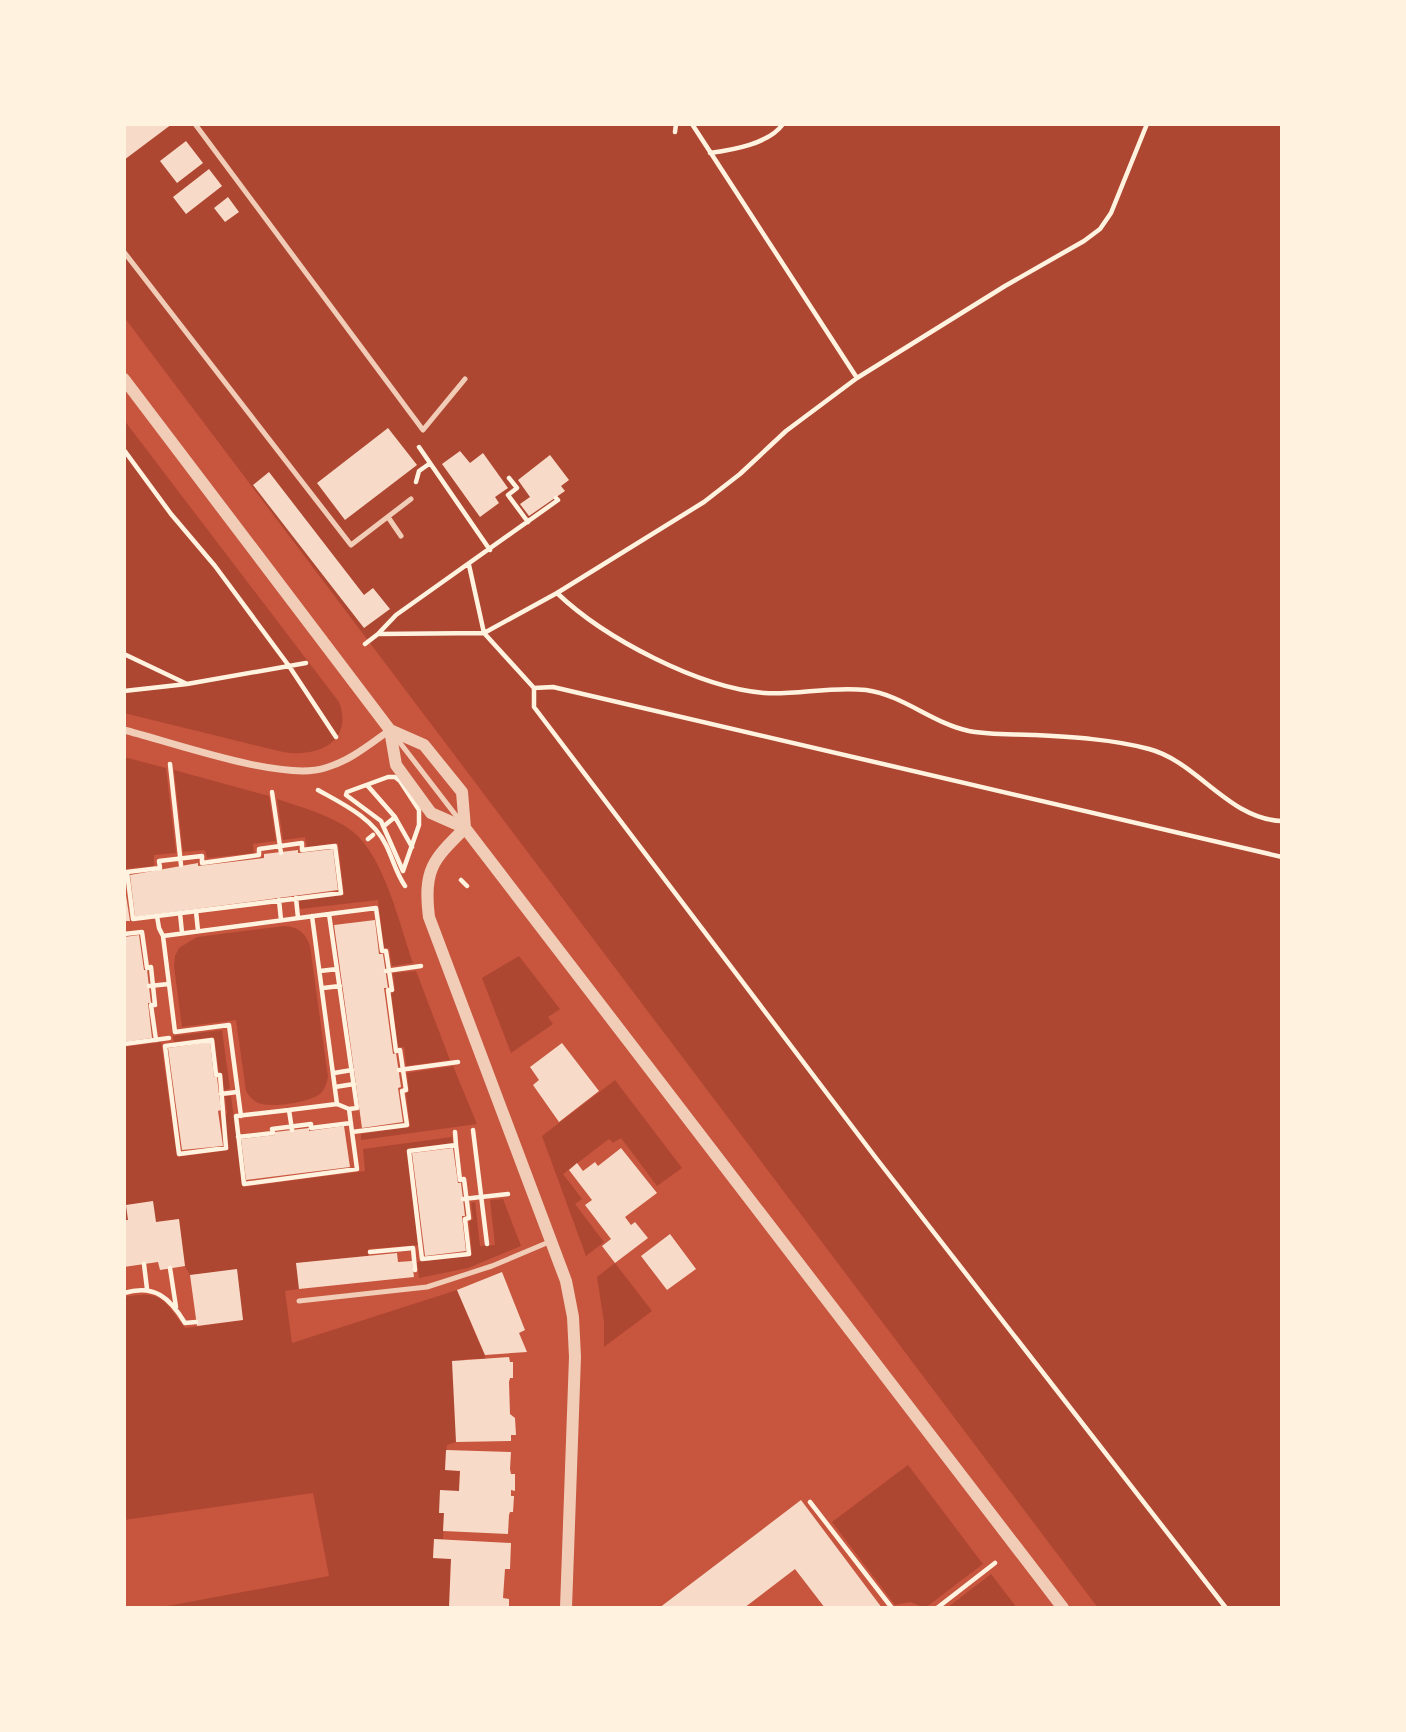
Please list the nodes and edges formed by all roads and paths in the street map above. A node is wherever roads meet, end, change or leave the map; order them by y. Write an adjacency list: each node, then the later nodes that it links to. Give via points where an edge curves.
1 (195, 124): 11 (lane, via 424,430)
2 (676, 124): 6 (path)
3 (692, 124): 7 (path)
4 (783, 124): 7 (path, via 741,148)
5 (1147, 124): 9 (path, via 1111,213 1100,229)
6 (675, 132)
7 (710, 153): 9 (path)
8 (124, 252): 19 (lane, via 351,545)
9 (857, 377): 24 (path, via 704,502)
10 (124, 379): 35 (street)
11 (465, 379)
12 (124, 450): 14 (path)
13 (124, 456): 14 (path)
14 (140, 471): 30 (path)
15 (433, 471): 22 (path)
16 (509, 478): 20 (path, via 517,488 508,495)
17 (556, 498): 20 (path)
18 (411, 499): 19 (lane)
19 (388, 517): 21 (lane)
20 (528, 522): 22 (path)
21 (401, 536)
22 (490, 550): 23 (path)
23 (469, 565): 25 (path); 26 (path, via 396,615)
24 (557, 593): 25 (path); 42 (path, via 579,614 616,637 714,682 767,693 867,690 966,730 1146,748 1180,763 1232,803 1264,819)
25 (484, 633): 26 (path); 32 (path)
26 (378, 634): 27 (path)
27 (365, 644)
28 (124, 654): 31 (path)
29 (306, 663): 30 (path)
30 (289, 666): 31 (path); 36 (path)
31 (187, 684): 33 (path)
32 (534, 688): 47 (path, via 553,687); 121 (path, via 534,707)
33 (124, 691)
34 (124, 730): 38 (street)
35 (390, 730): 38 (street, via 350,758 324,769); 44 (street, via 396,765 432,813); 44 (street, via 424,745 462,792)
36 (336, 737)
37 (170, 764): 48 (path)
38 (283, 771): 59 (path, via 369,822 386,844 397,875)
39 (367, 785): 41 (path); 43 (path, via 346,795); 45 (path, via 395,777 413,799 420,823)
40 (272, 792): 46 (path)
41 (396, 817): 43 (path); 45 (path)
42 (1282, 821)
43 (384, 826): 45 (path, via 403,871)
44 (466, 828): 59 (street, via 430,870 426,892); 120 (street)
45 (412, 847)
46 (280, 849): 48 (path, via 259,849 259,855 202,863 202,856); 52 (path, via 302,843 302,850 335,846 341,893)
47 (1282, 857)
48 (180, 858): 49 (path); 60 (path, via 159,861 160,868 127,872 133,919)
49 (181, 865)
50 (461, 880): 51 (path)
51 (467, 886)
52 (296, 898): 53 (path); 61 (path)
53 (279, 900): 54 (path); 62 (path)
54 (196, 911): 55 (path); 63 (path)
55 (180, 913): 57 (path); 65 (path)
56 (329, 914): 58 (path); 69 (path); 70 (path, via 376,908)
57 (157, 916): 60 (path); 67 (path)
58 (312, 916): 61 (path); 71 (path)
59 (429, 917): 102 (street)
60 (141, 918): 64 (path)
61 (298, 918): 62 (path)
62 (281, 920): 63 (path)
63 (198, 931): 65 (path)
64 (142, 932): 66 (path); 73 (path)
65 (183, 933): 67 (path)
66 (124, 934)
67 (163, 936): 72 (path)
68 (421, 966): 70 (path)
69 (337, 969): 71 (path); 74 (path)
70 (387, 970): 82 (path)
71 (320, 971): 75 (path)
72 (169, 984): 73 (path); 76 (path)
73 (151, 986): 77 (path)
74 (340, 986): 75 (path); 81 (path)
75 (323, 988): 83 (path)
76 (175, 1032): 78 (path); 86 (path, via 229,1025)
77 (156, 1040): 78 (path); 79 (path)
78 (170, 1042): 87 (path, via 212,1040); 87 (path, via 165,1045 179,1154 226,1148)
79 (124, 1044)
80 (458, 1062): 82 (path)
81 (352, 1070): 83 (path); 84 (path)
82 (401, 1070): 95 (path, via 407,1125)
83 (334, 1073): 85 (path)
84 (354, 1084): 85 (path); 89 (path, via 357,1108)
85 (335, 1087): 88 (path)
86 (237, 1092): 87 (path); 91 (path)
87 (221, 1094)
88 (337, 1104): 89 (path); 90 (path)
89 (349, 1109): 92 (path)
90 (289, 1110): 91 (path); 93 (path)
91 (241, 1116): 97 (path, via 236,1116)
92 (351, 1123): 93 (path); 95 (path)
93 (292, 1128): 97 (path)
94 (473, 1130): 100 (path)
95 (352, 1132): 97 (path, via 357,1169 244,1184)
96 (454, 1132): 98 (path)
97 (239, 1137)
98 (456, 1145): 101 (path); 105 (path, via 409,1151)
99 (508, 1194): 100 (path)
100 (481, 1197): 101 (path); 103 (path)
101 (465, 1199): 105 (path, via 469,1254 422,1259)
102 (552, 1241): 110 (lane); 117 (street, via 566,1281 575,1357)
103 (487, 1244)
104 (370, 1252): 106 (path, via 413,1248)
105 (421, 1252): 106 (path)
106 (414, 1253): 110 (path)
107 (144, 1264): 109 (path)
108 (170, 1268): 113 (path)
109 (147, 1289): 111 (path); 113 (path)
110 (417, 1289): 112 (lane)
111 (124, 1293)
112 (299, 1301)
113 (176, 1308): 114 (path, via 186,1323)
114 (196, 1322)
115 (810, 1502): 118 (path)
116 (995, 1563): 119 (path)
117 (566, 1608)
118 (892, 1608)
119 (937, 1608)
120 (1063, 1608)
121 (1226, 1608)

